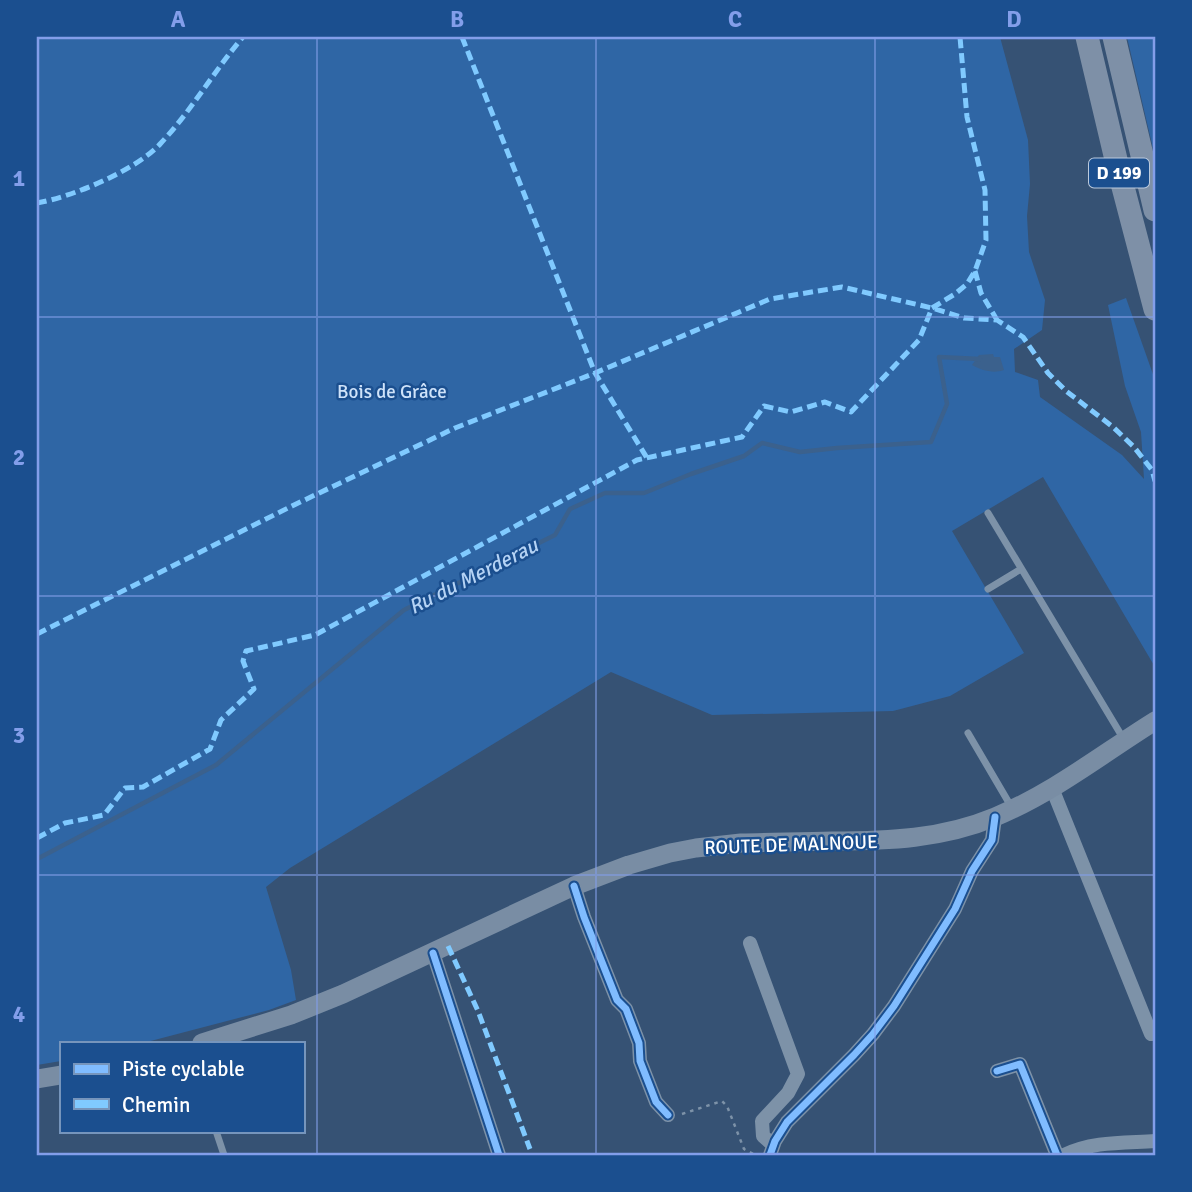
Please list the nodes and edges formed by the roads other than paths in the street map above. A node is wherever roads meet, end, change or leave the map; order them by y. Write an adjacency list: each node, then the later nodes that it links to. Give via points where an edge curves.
1 (1087, 37): 4 (highway, D 199)
2 (1114, 37): 3 (highway, D 199)
3 (1155, 210)
4 (1155, 309)
5 (989, 513): 6 (lane)
6 (1021, 569): 7 (lane); 10 (lane)
7 (988, 589)
8 (1155, 721): 10 (main road, ROUTE DE MALNOUE)
9 (968, 733): 12 (lane)
10 (1124, 741): 11 (main road, ROUTE DE MALNOUE)
11 (1052, 788): 12 (main road, ROUTE DE MALNOUE); 16 (street)
12 (1003, 813): 13 (main road, ROUTE DE MALNOUE, via 949,832 913,838 696,848 647,859); 25 (street, via 955,909 894,1006 854,1055 787,1122)
13 (574, 886): 15 (main road, ROUTE DE MALNOUE); 22 (street, via 617,1000 626,1009 639,1043 640,1061 656,1102)
14 (750, 943): 25 (street, via 798,1074 788,1093 762,1121 763,1136)
15 (433, 953): 17 (main road, ROUTE DE MALNOUE); 27 (street)
16 (1151, 1034)
17 (234, 1039): 18 (main road, ROUTE DE MALNOUE)
18 (210, 1042)
19 (997, 1071): 28 (street, via 1020,1063)
20 (60, 1074): 21 (main road)
21 (37, 1079)
22 (668, 1115)
23 (216, 1132): 26 (lane)
24 (1155, 1141): 29 (street, via 1091,1146)
25 (772, 1150)
26 (224, 1155)
27 (499, 1155)
28 (1057, 1155)
29 (1065, 1155)

